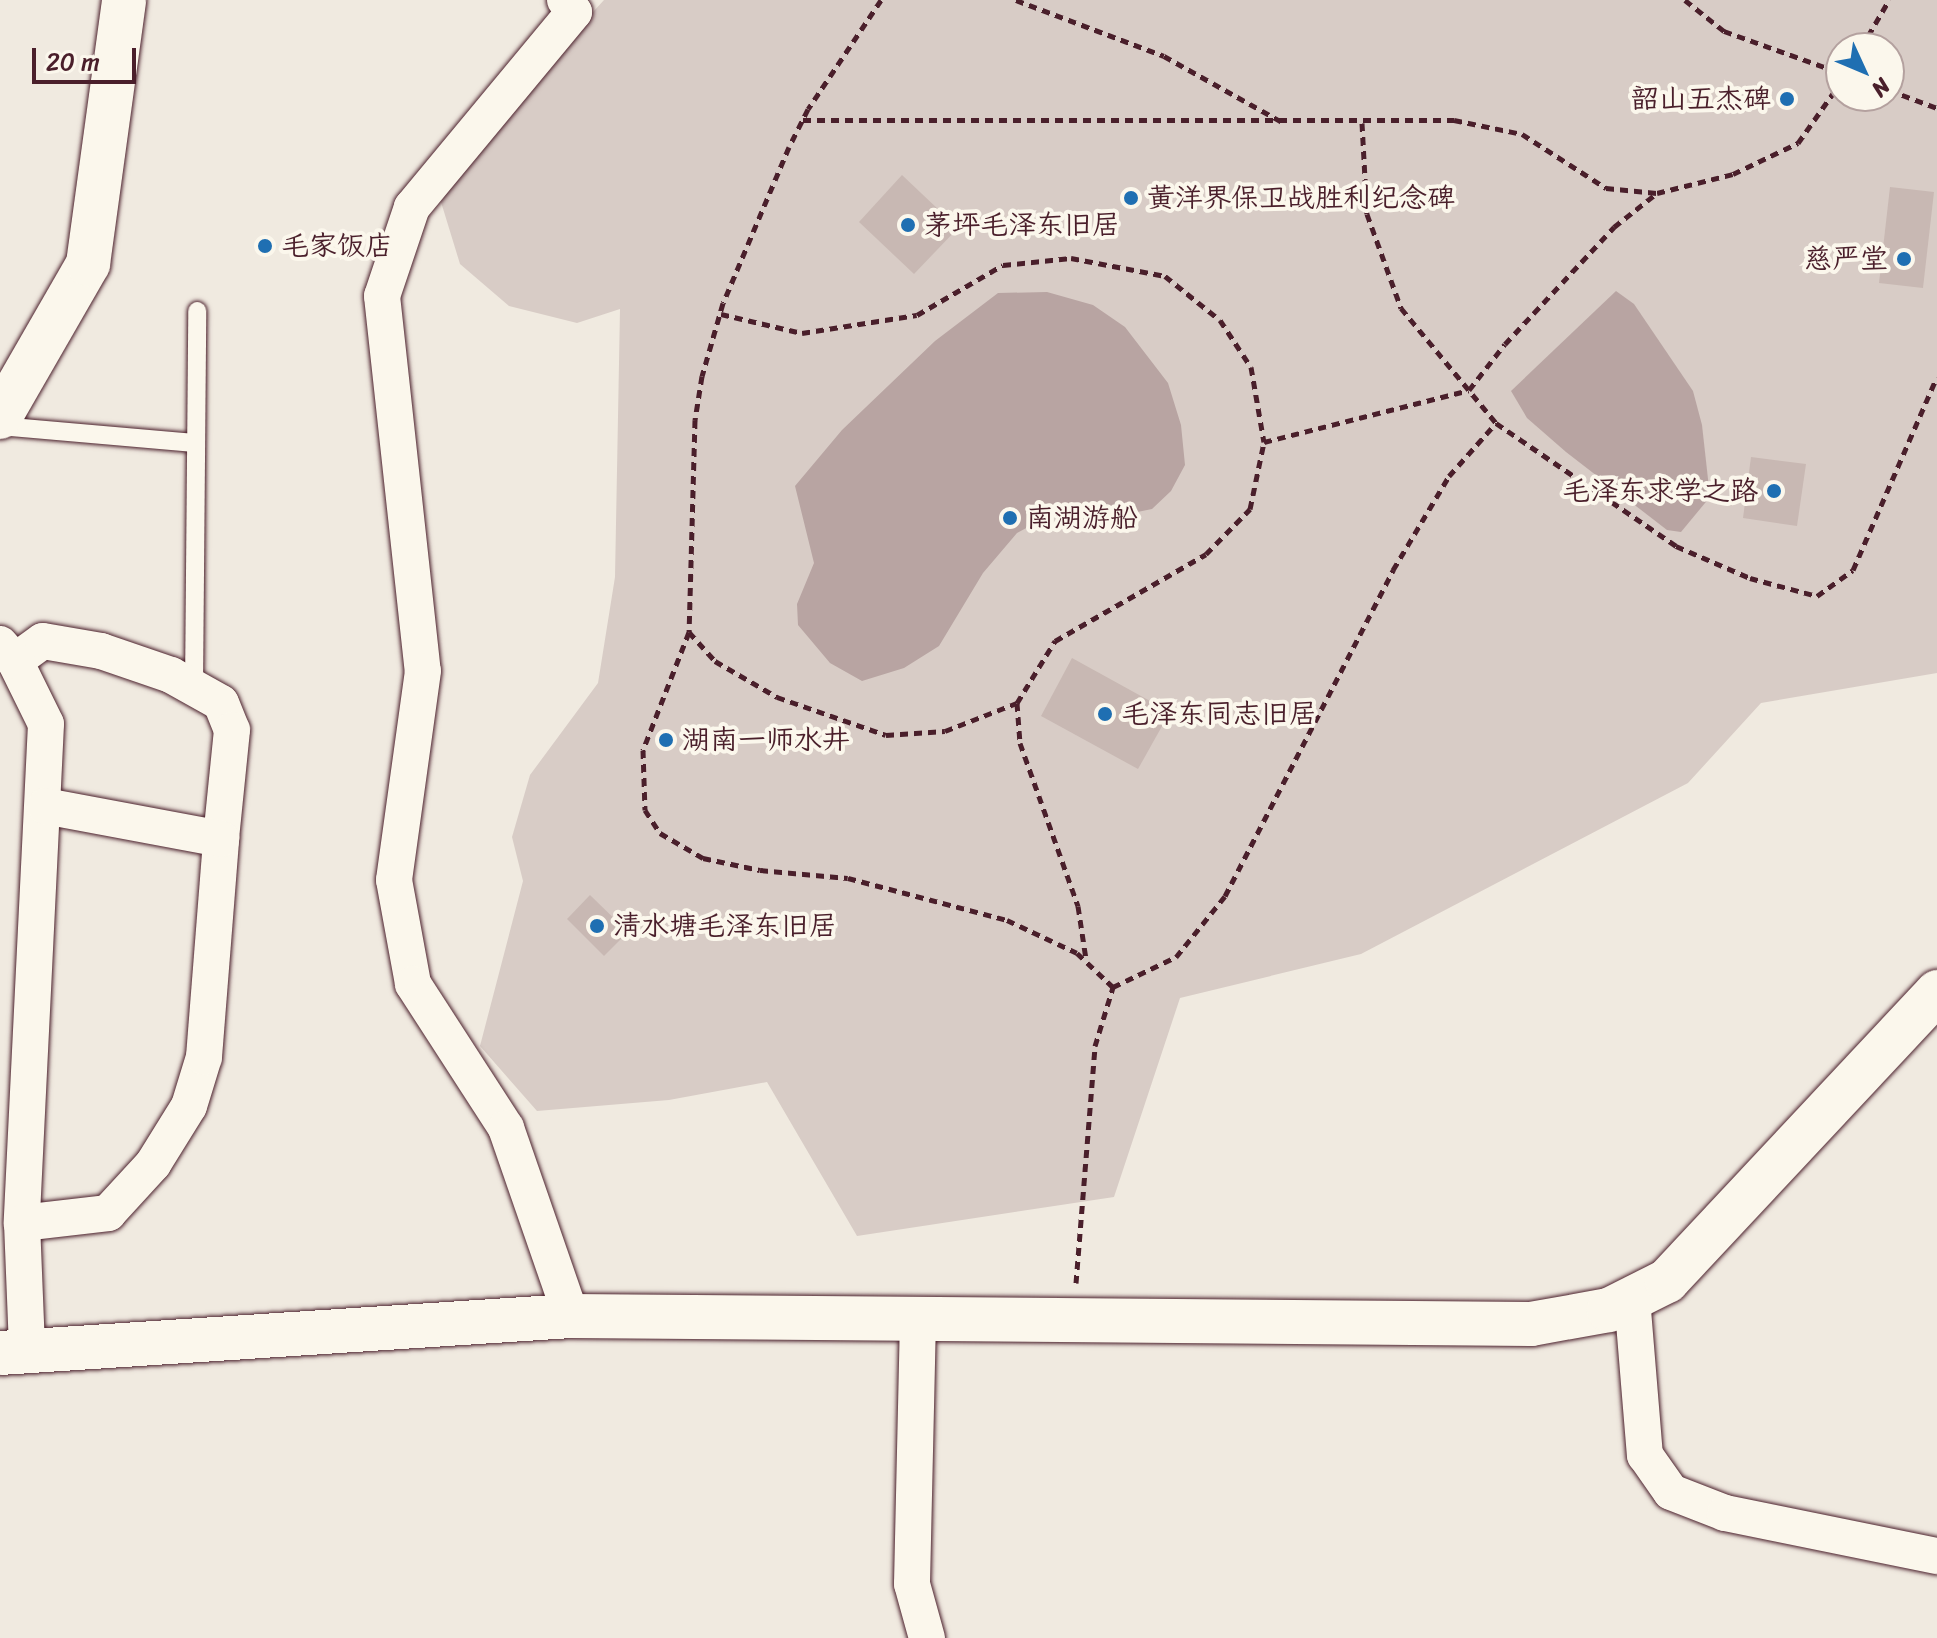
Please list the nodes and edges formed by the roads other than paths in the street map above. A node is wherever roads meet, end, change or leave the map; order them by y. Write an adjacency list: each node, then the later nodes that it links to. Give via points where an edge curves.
1 (124, 0): 4 (main road, via 88,264)
2 (574, 4): 14 (street, via 412,207 382,296 423,671 394,880 413,984 506,1128)
3 (197, 311): 6 (lane)
4 (0, 417)
5 (0, 426): 6 (lane)
6 (194, 443): 8 (lane)
7 (7, 652): 8 (street, via 43,641 101,651); 9 (street, via 46,724)
8 (194, 688): 10 (street, via 221,703 232,730)
9 (45, 806): 10 (street); 12 (street)
10 (221, 839): 12 (street, via 204,1057 189,1106 153,1164 108,1213)
11 (1937, 992): 13 (main road, via 1740,1208 1667,1281)
12 (22, 1223): 16 (street)
13 (1632, 1298): 15 (main road, via 1609,1310 1531,1324); 17 (street, via 1645,1455 1671,1492 1725,1513)
14 (571, 1316): 15 (main road); 16 (main road)
15 (918, 1319): 18 (street, via 912,1584)
16 (13, 1351)
17 (1937, 1556)
18 (927, 1638)

